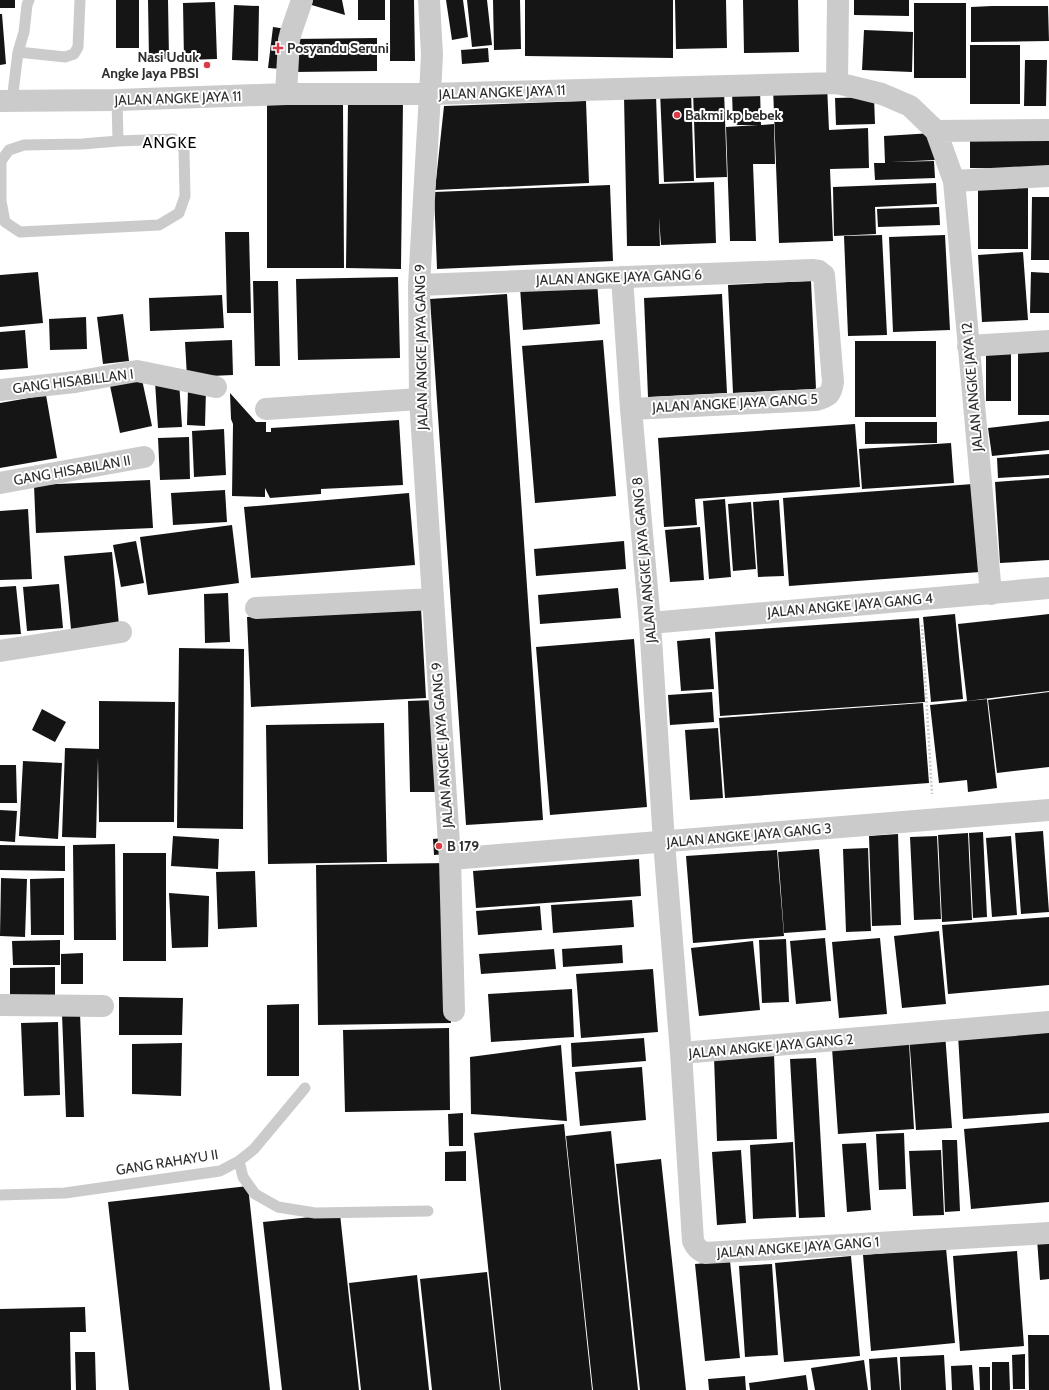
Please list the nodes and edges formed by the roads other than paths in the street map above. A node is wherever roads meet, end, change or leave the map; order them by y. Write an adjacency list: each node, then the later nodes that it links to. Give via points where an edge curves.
1 (29, 0): 6 (lane)
2 (80, 0): 6 (lane, via 78,47 74,54 64,57)
3 (302, 0): 8 (street, via 291,32)
4 (429, 0): 9 (street, JALAN ANGKE JAYA GANG 9, via 432,55)
5 (838, 0): 7 (street)
6 (18, 52): 11 (lane)
7 (837, 83): 9 (street, JALAN ANGKE JAYA 11); 13 (street, JALAN ANGKE JAYA 11, via 882,94 910,106)
8 (286, 94): 9 (street, JALAN ANGKE JAYA 11); 10 (street, JALAN ANGKE JAYA 11)
9 (430, 94): 19 (street, JALAN ANGKE JAYA GANG 9)
10 (117, 100): 11 (street, JALAN ANGKE JAYA 11); 14 (lane)
11 (6, 101)
12 (1049, 130): 13 (street)
13 (936, 131): 16 (street, JALAN ANGKE JAYA 11)
14 (118, 141): 14 (lane, via 24,145 9,150 1,161 1,201 5,222 20,232 68,230 159,225 178,213 185,196 184,150 180,144 174,139)
15 (1049, 176): 16 (street)
16 (954, 181): 21 (street, JALAN ANGKE JAYA 12)
17 (819, 270): 18 (street, JALAN ANGKE JAYA GANG 6); 26 (street, JALAN ANGKE JAYA GANG 5, via 826,281 833,382 831,392 826,397 816,400)
18 (622, 277): 19 (street, JALAN ANGKE JAYA GANG 6); 26 (street, JALAN ANGKE JAYA GANG 8)
19 (419, 285): 24 (street, JALAN ANGKE JAYA GANG 9)
20 (1049, 342): 21 (street)
21 (968, 346): 30 (street, JALAN ANGKE JAYA 12)
22 (216, 387): 23 (street, GANG HISABILLAN I, via 137,371 74,382)
23 (0, 390)
24 (420, 399): 25 (street); 31 (street, JALAN ANGKE JAYA GANG 9)
25 (266, 409)
26 (631, 409): 33 (street, JALAN ANGKE JAYA GANG 8)
27 (144, 457): 28 (street, GANG HISABILAN II)
28 (0, 483)
29 (1049, 588): 30 (street, JALAN ANGKE JAYA GANG 4)
30 (991, 594): 33 (street, JALAN ANGKE JAYA GANG 4)
31 (433, 599): 32 (street); 38 (street, JALAN ANGKE JAYA GANG 9)
32 (256, 608)
33 (650, 623): 37 (street, JALAN ANGKE JAYA GANG 8)
34 (121, 632): 35 (street)
35 (0, 651)
36 (1049, 810): 37 (street, JALAN ANGKE JAYA GANG 3)
37 (664, 842): 38 (street, JALAN ANGKE JAYA GANG 3); 43 (street, JALAN ANGKE JAYA GANG 2)
38 (450, 859): 41 (street, JALAN ANGKE JAYA GANG 9)
39 (0, 1005): 40 (street)
40 (103, 1006)
41 (454, 1011)
42 (1049, 1022): 43 (street, JALAN ANGKE JAYA GANG 2)
43 (681, 1053): 48 (street, JALAN ANGKE JAYA GANG 1, via 693,1241 698,1250 706,1253)
44 (305, 1088): 45 (lane, GANG RAHAYU II, via 254,1149)
45 (239, 1161): 46 (lane, GANG RAHAYU II, via 220,1171 65,1193); 47 (lane, via 243,1177 255,1194 278,1207 315,1213)
46 (0, 1195)
47 (428, 1211)
48 (1049, 1233)

